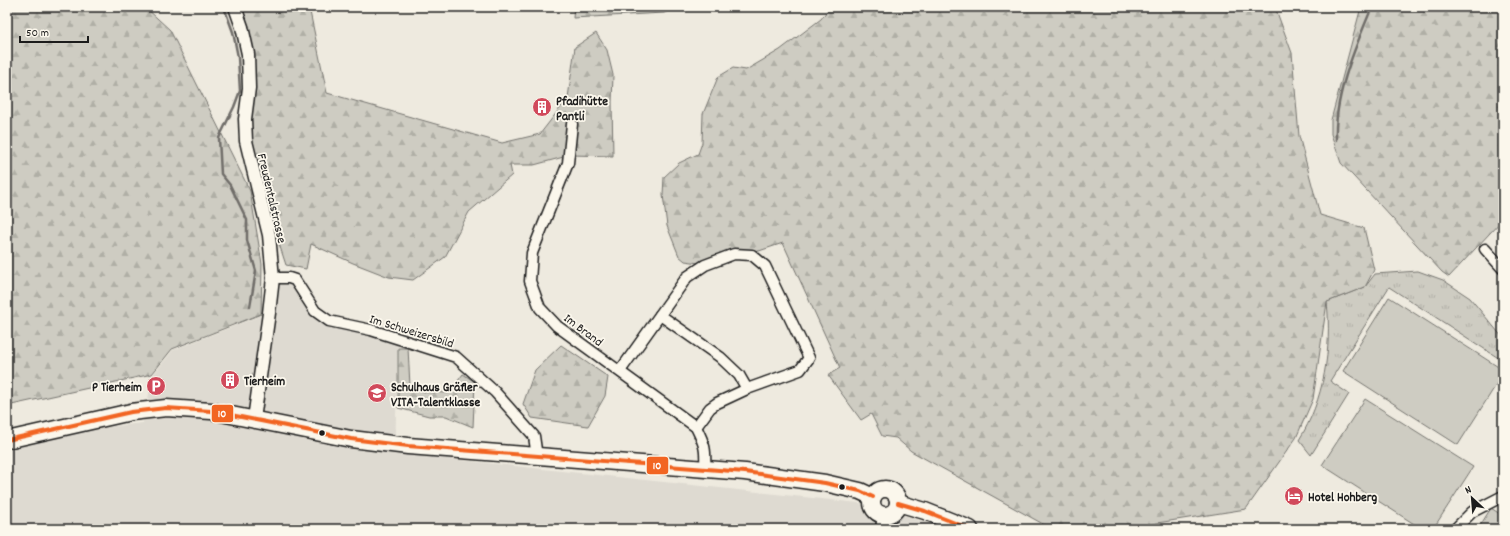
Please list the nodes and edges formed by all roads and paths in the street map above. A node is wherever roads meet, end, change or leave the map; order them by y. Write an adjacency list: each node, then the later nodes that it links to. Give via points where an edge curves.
1 (235, 7): 5 (street, Freudentalstrasse, via 248,54 246,141 269,235)
2 (572, 124): 7 (street, Im Brand, via 568,163 532,253 530,281 540,308 556,326)
3 (1485, 249): 4 (street)
4 (1503, 269)
5 (273, 278): 9 (street, Freudentalstrasse); 12 (street, Im Schweizersbild, via 294,280 315,311 330,321 371,330 456,357 495,392 534,436)
6 (660, 315): 7 (street); 8 (street, via 720,357 740,375); 8 (street, via 687,277 705,265 734,254 752,255 756,258 765,266 809,358 800,370)
7 (620, 371): 10 (street, Im Brand)
8 (748, 389): 10 (street, via 710,408)
9 (254, 419): 11 (main road, via 211,411 166,408 131,412); 12 (main road, via 351,439)
10 (696, 427): 13 (street, Im Brand, via 704,443)
11 (7, 440)
12 (537, 457): 13 (main road)
13 (705, 469): 15 (main road, via 825,483 860,491)
14 (1503, 496): 19 (street, via 1472,512)
15 (873, 497): 16 (main road, via 880,490 889,489 897,496); 17 (main road, via 874,509 880,514)
16 (898, 503): 17 (main road, via 895,511); 18 (main road)
17 (883, 522)
18 (970, 529)
19 (1455, 529)

